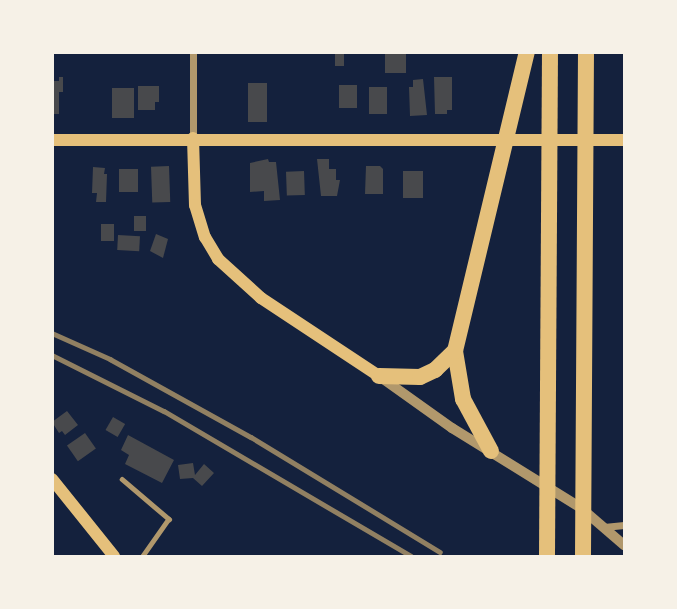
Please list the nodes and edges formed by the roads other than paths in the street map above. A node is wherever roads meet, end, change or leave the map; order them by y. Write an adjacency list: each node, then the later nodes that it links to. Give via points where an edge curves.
1 (193, 52): 5 (street)
2 (527, 52): 8 (highway)
3 (550, 52): 18 (highway)
4 (586, 52): 19 (highway)
5 (193, 138): 6 (main road); 7 (main road); 9 (main road, via 195,205 218,260 261,298)
6 (52, 140)
7 (625, 140)
8 (455, 351): 9 (highway, via 439,368 423,376); 10 (highway, via 463,399)
9 (379, 376): 10 (street)
10 (491, 451): 14 (street)
11 (52, 479): 16 (main road)
12 (122, 479): 17 (lane, via 169,519)
13 (625, 525): 14 (street)
14 (603, 527): 15 (street)
15 (625, 545)
16 (114, 556)
17 (143, 556)
18 (547, 556)
19 (583, 556)

